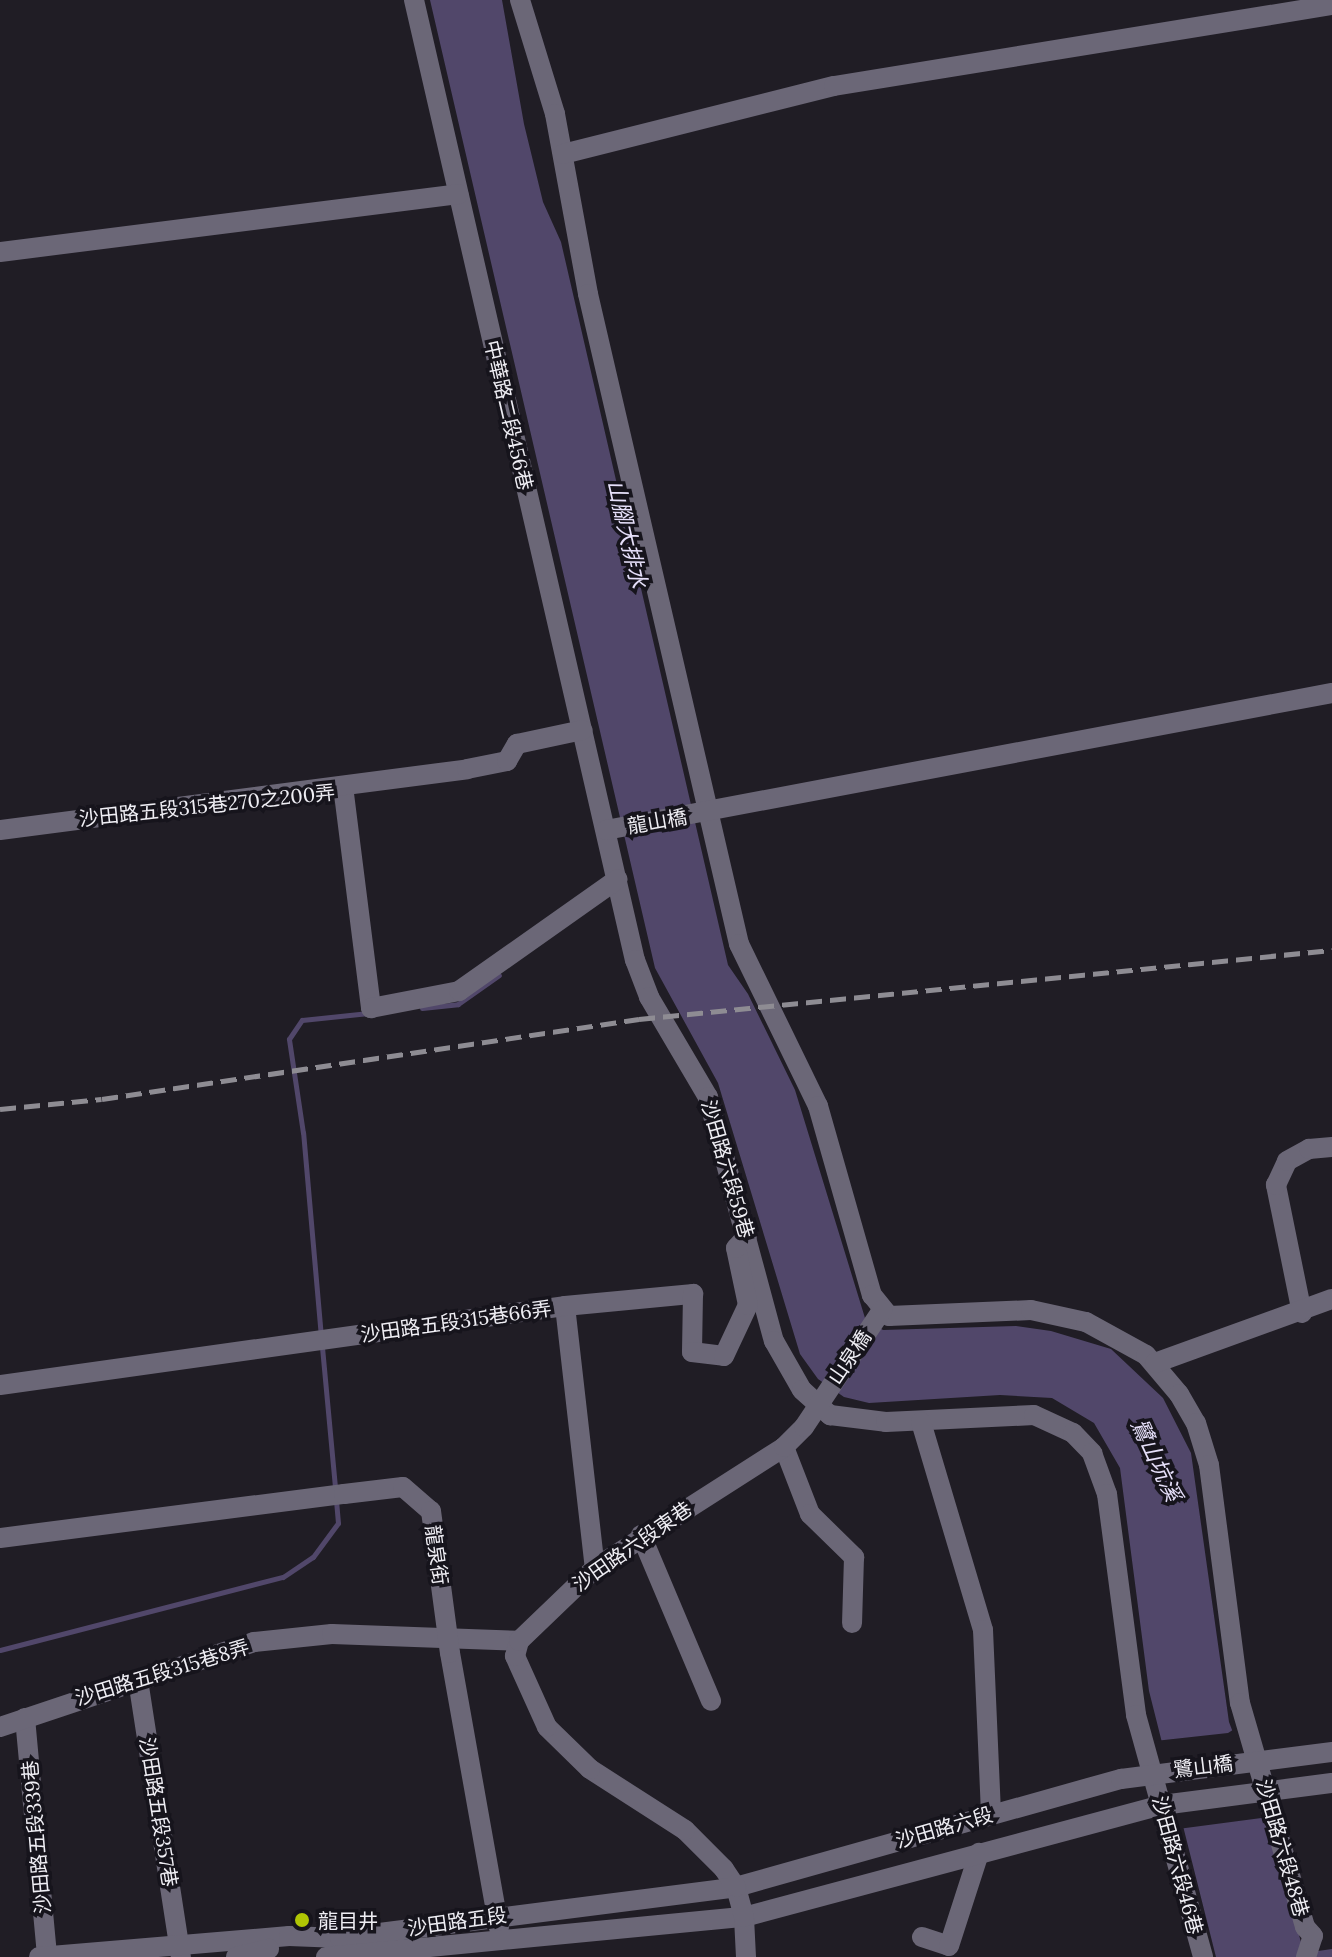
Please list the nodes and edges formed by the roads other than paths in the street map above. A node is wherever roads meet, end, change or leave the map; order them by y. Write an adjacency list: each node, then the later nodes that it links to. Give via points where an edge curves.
1 (414, 0): 5 (street, 中華路二段456巷)
2 (520, 0): 4 (street)
3 (1332, 5): 4 (street, via 834,86)
4 (563, 154): 10 (street, via 588,294)
5 (458, 194): 6 (street); 8 (street, 中華路二段456巷)
6 (0, 252)
7 (1332, 693): 10 (street, 龍山橋)
8 (583, 730): 9 (street, via 517,744 507,761); 12 (street, 中華路二段456巷)
9 (343, 786): 11 (street, 沙田路五段315巷270之200弄); 13 (street, 沙田路五段315巷270之200弄, via 371,1008 459,991)
10 (707, 812): 12 (street, 龍山橋); 18 (street, via 742,956 787,1035 810,1093 837,1164 872,1295)
11 (0, 830)
12 (606, 830): 13 (street, 沙田路六段59巷)
13 (618, 879): 15 (street, 沙田路六段59巷, via 640,975 706,1092)
14 (1332, 1147): 19 (street, via 1309,1149 1287,1161 1276,1185)
15 (747, 1236): 17 (street, 沙田路五段315巷66弄, via 736,1248 748,1305 724,1356 692,1352 693,1294); 22 (street, 沙田路六段59巷, via 774,1341)
16 (1332, 1299): 19 (street)
17 (565, 1306): 21 (street, 沙田路五段315巷66弄); 27 (street)
18 (882, 1310): 20 (street, via 889,1316 1031,1310 1065,1316 1102,1329); 22 (street, 山泉橋)
19 (1302, 1313): 20 (street)
20 (1155, 1363): 35 (street, via 1186,1405 1206,1452 1235,1674)
21 (0, 1385)
22 (816, 1404): 23 (street, via 830,1415); 24 (street, 沙田路六段東巷)
23 (921, 1422): 36 (street, via 1034,1415 1073,1433 1092,1453 1107,1494 1132,1695); 40 (street, via 983,1630)
24 (784, 1447): 25 (street, 沙田路六段東巷); 28 (street, via 810,1514 854,1557)
25 (641, 1535): 27 (street, 沙田路六段東巷); 31 (street)
26 (0, 1538): 43 (street, 龍泉街, bridge, via 403,1487 431,1511)
27 (595, 1568): 29 (street, 沙田路六段東巷)
28 (852, 1623)
29 (519, 1641): 30 (street, 沙田路五段315巷8弄, via 332,1634 254,1642); 42 (street, via 515,1656 547,1727 590,1769 685,1830)
30 (138, 1680): 32 (street, 沙田路五段315巷8弄); 50 (street, 沙田路五段357巷)
31 (711, 1701)
32 (25, 1718): 33 (street, 沙田路五段315巷8弄); 51 (street, 沙田路五段339巷)
33 (0, 1727)
34 (1332, 1752): 35 (street)
35 (1254, 1759): 36 (street, 鷺山橋); 38 (street, 沙田路六段48巷)
36 (1154, 1772): 39 (street, 沙田路六段46巷); 40 (street, 沙田路六段)
37 (1332, 1783): 38 (street)
38 (1262, 1791): 39 (street, 鷺山橋); 46 (street, 沙田路六段48巷, via 1305,1927)
39 (1162, 1805): 41 (street, 沙田路六段); 56 (street, 沙田路六段46巷)
40 (991, 1813): 42 (street, 沙田路六段)
41 (979, 1853): 44 (street, 沙田路六段); 45 (street, via 949,1946)
42 (736, 1887): 43 (street, 沙田路五段); 44 (street)
43 (496, 1915): 47 (street, 沙田路五段); 48 (street, 龍泉街)
44 (744, 1917): 49 (street, 沙田路五段); 55 (street)
45 (922, 1937)
46 (1322, 1937): 57 (street)
47 (340, 1938): 50 (street, 沙田路五段); 53 (street)
48 (501, 1940): 49 (street, 沙田路五段); 54 (street, 沙田路五段)
49 (527, 1948)
50 (180, 1951): 51 (street, 沙田路五段)
51 (47, 1956): 52 (street, 沙田路五段)
52 (39, 1957)
53 (236, 1957)
54 (326, 1957)
55 (746, 1957)
56 (1203, 1957)
57 (1306, 1957)

